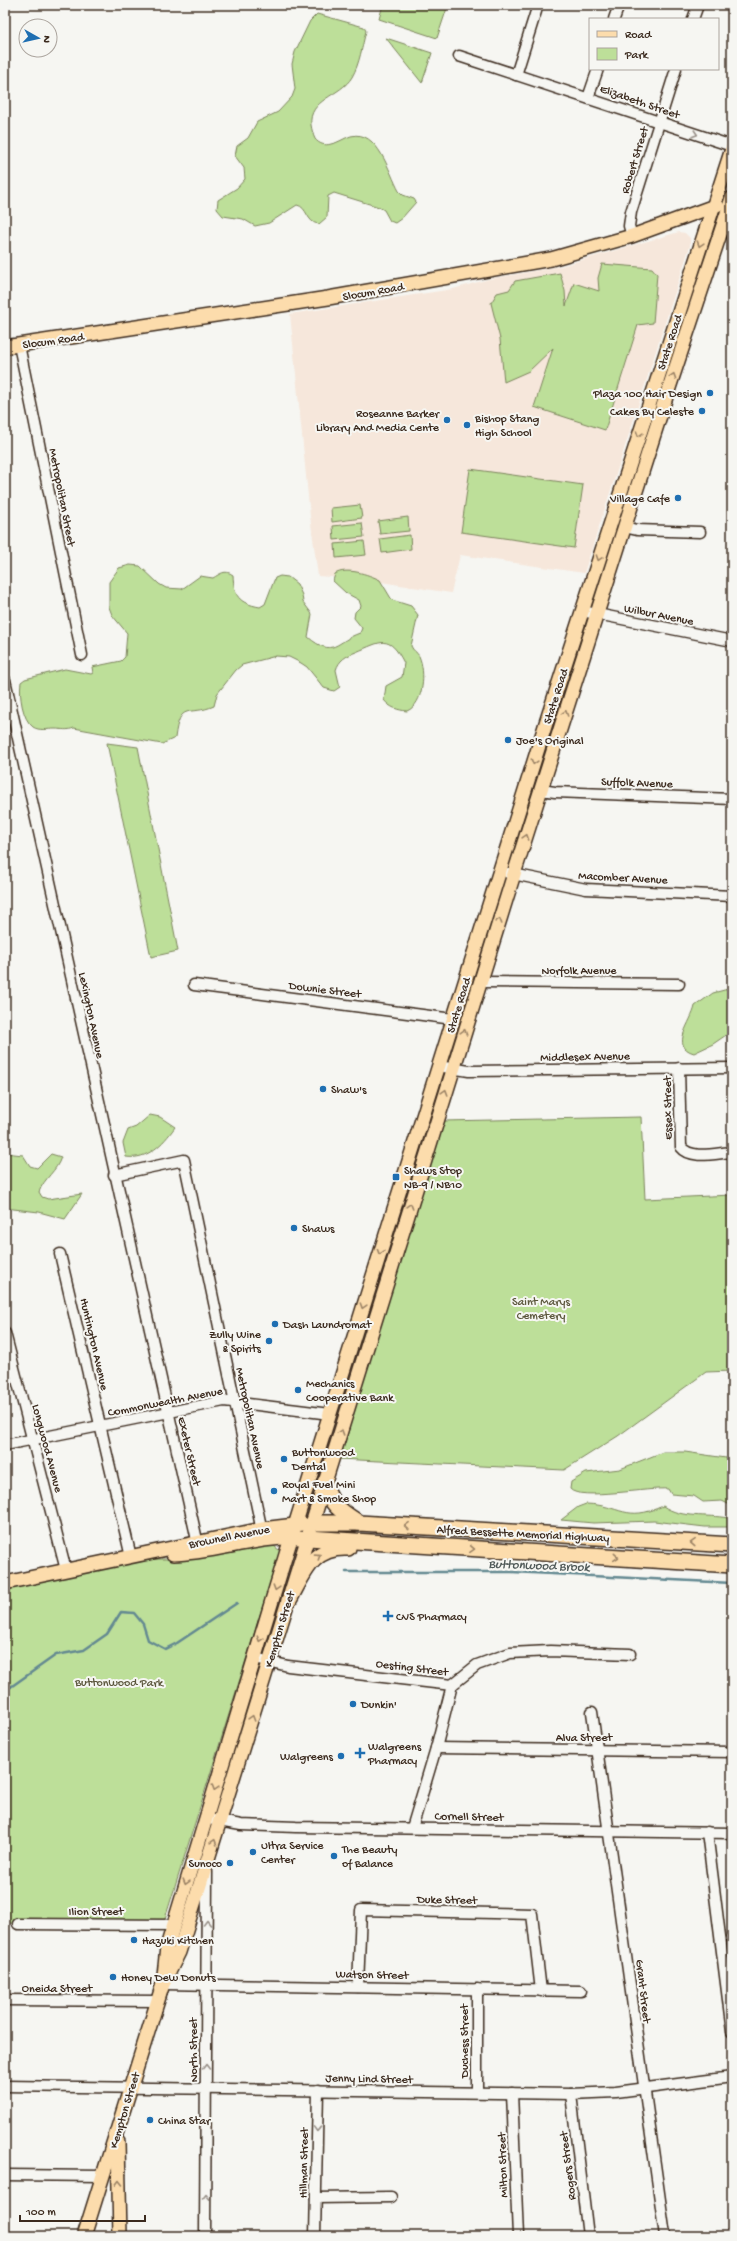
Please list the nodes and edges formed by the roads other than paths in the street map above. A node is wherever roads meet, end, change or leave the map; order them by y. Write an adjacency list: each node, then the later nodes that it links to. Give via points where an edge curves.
1 (538, 5): 9 (street)
2 (618, 5): 4 (street)
3 (698, 5): 5 (street)
4 (614, 18)
5 (693, 18)
6 (458, 56): 9 (street, Elizabeth Street)
7 (598, 70): 10 (street)
8 (676, 70): 11 (street, Robert Street)
9 (516, 75): 10 (street, Elizabeth Street)
10 (588, 98): 11 (street, Elizabeth Street)
11 (659, 122): 12 (street, Elizabeth Street, one-way to 12); 15 (street, Robert Street, via 630,216)
12 (732, 147): 14 (main road, State Road)
13 (732, 198): 14 (main road, Slocum Road); 18 (main road, State Road, one-way to 13)
14 (712, 207): 15 (main road, Slocum Road); 20 (main road, State Road, one-way to 20)
15 (632, 236): 16 (main road, Slocum Road, via 566,256 485,272 282,306)
16 (19, 345): 17 (main road, Slocum Road); 23 (street, Metropolitan Street)
17 (5, 347)
18 (624, 527): 19 (street, via 637,530); 21 (main road, State Road)
19 (700, 532)
20 (582, 611): 21 (street, Wilbur Avenue); 27 (main road, State Road, one-way to 27)
21 (596, 615): 22 (street, Wilbur Avenue); 25 (main road, State Road, one-way to 21)
22 (732, 641)
23 (82, 655)
24 (5, 680): 39 (street, Lexington Avenue)
25 (541, 790): 26 (street, Suffolk Avenue); 28 (main road, State Road, one-way to 25)
26 (732, 799)
27 (500, 870): 28 (street, Macomber Avenue); 33 (main road, State Road)
28 (514, 874): 29 (street, Macomber Avenue, via 586,889); 30 (main road, State Road, one-way to 28)
29 (732, 896)
30 (480, 982): 31 (street, Norfolk Avenue); 37 (main road, State Road, one-way to 30)
31 (679, 984)
32 (194, 985): 33 (street, Downie Street)
33 (453, 1019): 34 (main road, State Road)
34 (438, 1066): 37 (street, Middlesex Avenue); 41 (main road, State Road, one-way to 41)
35 (679, 1068): 36 (street, Middlesex Avenue); 37 (street, Middlesex Avenue, via 469,1071); 38 (street, Essex Street, via 680,1146 685,1152 693,1154)
36 (732, 1068)
37 (453, 1069): 42 (main road, State Road, one-way to 37)
38 (732, 1152)
39 (114, 1174): 44 (street, Lexington Avenue); 45 (street, Metropolitan Avenue, via 184,1160)
40 (60, 1254): 48 (street, Huntington Avenue)
41 (375, 1268): 42 (main road); 47 (main road, Kempton Street, one-way to 47)
42 (390, 1273): 51 (main road, Kempton Street, one-way to 42)
43 (5, 1333): 49 (street, Longwood Avenue)
44 (154, 1355): 46 (street, Exeter Street)
45 (235, 1402): 46 (street, Commonwealth Avenue, via 224,1401); 47 (street, Commonwealth Avenue); 55 (street, Metropolitan Avenue)
46 (168, 1412): 48 (street, Commonwealth Avenue); 59 (street, Exeter Street)
47 (330, 1414): 54 (main road, Kempton Street)
48 (101, 1426): 49 (street, Commonwealth Avenue); 61 (street, Huntington Avenue)
49 (32, 1439): 50 (street, Commonwealth Avenue); 63 (street, Longwood Avenue)
50 (5, 1445)
51 (325, 1482): 52 (main road, Kempton Street); 53 (highway, via 336,1508)
52 (313, 1523): 53 (highway, Alfred Bessette Memorial Highway); 54 (main road, Brownell Avenue); 57 (main road, Kempton Street)
53 (359, 1523): 58 (highway, Alfred Bessette Memorial Highway, one-way to 53)
54 (296, 1524): 55 (main road, Brownell Avenue); 56 (main road, Kempton Street)
55 (263, 1534): 56 (main road, Brownell Avenue); 59 (main road, Brownell Avenue)
56 (291, 1538): 57 (main road, Brownell Avenue); 67 (main road, Kempton Street, one-way to 67)
57 (308, 1538): 60 (highway, Alfred Bessette Memorial Highway); 65 (main road, Kempton Street)
58 (732, 1545)
59 (198, 1547): 61 (main road, Brownell Avenue)
60 (444, 1547): 62 (highway, Alfred Bessette Memorial Highway, one-way to 62); 65 (highway, one-way to 60, via 312,1560 331,1549 391,1551)
61 (131, 1557): 63 (main road, Brownell Avenue)
62 (732, 1565)
63 (66, 1570): 64 (main road, Brownell Avenue)
64 (5, 1583)
65 (289, 1600): 68 (main road, Kempton Street)
66 (630, 1654): 69 (street, Oesting Street, via 550,1651 510,1653 477,1664)
67 (255, 1658): 68 (street, Oesting Street); 74 (main road, Kempton Street, one-way to 74)
68 (269, 1663): 69 (street, Oesting Street); 75 (main road, Kempton Street, one-way to 68)
69 (452, 1685): 71 (street)
70 (592, 1712): 72 (street, Grant Street)
71 (436, 1748): 72 (street, Alva Street, via 526,1751); 76 (street)
72 (597, 1749): 73 (street, Alva Street); 77 (street, Grant Street)
73 (732, 1752)
74 (206, 1817): 75 (street, Cornell Street); 81 (main road, Kempton Street, one-way to 81)
75 (220, 1822): 76 (street, Cornell Street, via 241,1825); 80 (main road, Kempton Street, one-way to 75)
76 (412, 1828): 77 (street, Cornell Street)
77 (609, 1831): 78 (street, Cornell Street); 98 (street, Grant Street)
78 (707, 1832): 79 (street, Cornell Street); 93 (street)
79 (732, 1833)
80 (207, 1864): 82 (main road, Kempton Street); 86 (street, North Street, one-way to 80)
81 (182, 1899): 82 (main road); 84 (main road, Kempton Street)
82 (195, 1903): 85 (main road, Kempton Street, via 180,1952)
83 (18, 1924): 84 (street, Ilion Street)
84 (174, 1925): 85 (main road, Kempton Street, via 167,1947)
85 (163, 1984): 86 (street, Watson Street); 92 (main road, Kempton Street)
86 (206, 1985): 87 (street, Watson Street); 97 (street, North Street, one-way to 86)
87 (358, 1987): 88 (street, Watson Street); 89 (street, Duke Street, via 361,1910 532,1914)
88 (477, 1989): 89 (street, Watson Street); 100 (street, Duchess Street)
89 (541, 1991): 90 (street, Watson Street)
90 (581, 1991)
91 (5, 2000): 92 (street, Oneida Street)
92 (158, 2001): 96 (main road, Kempton Street)
93 (732, 2032)
94 (732, 2077): 98 (street, Jenny Lind Street)
95 (5, 2086): 96 (street, Jenny Lind Street)
96 (130, 2088): 97 (street, Jenny Lind Street); 103 (main road, Kempton Street)
97 (207, 2088): 99 (street, Jenny Lind Street); 110 (street, North Street, one-way to 97)
98 (645, 2089): 102 (street, Jenny Lind Street); 114 (street, Grant Street)
99 (318, 2090): 100 (street, Jenny Lind Street); 107 (street, Hillman Street, one-way to 107)
100 (477, 2092): 101 (street, Jenny Lind Street)
101 (512, 2093): 102 (street, Jenny Lind Street); 112 (street, Milton Street)
102 (571, 2094): 113 (street, Rogers Street)
103 (118, 2129): 105 (main road, Kempton Street); 109 (main road, one-way to 103)
104 (5, 2175): 105 (street)
105 (103, 2176): 108 (main road, Kempton Street)
106 (392, 2197): 107 (street)
107 (316, 2198): 111 (street, Hillman Street)
108 (84, 2236)
109 (120, 2236)
110 (205, 2236)
111 (316, 2236)
112 (518, 2236)
113 (588, 2236)
114 (665, 2236)

